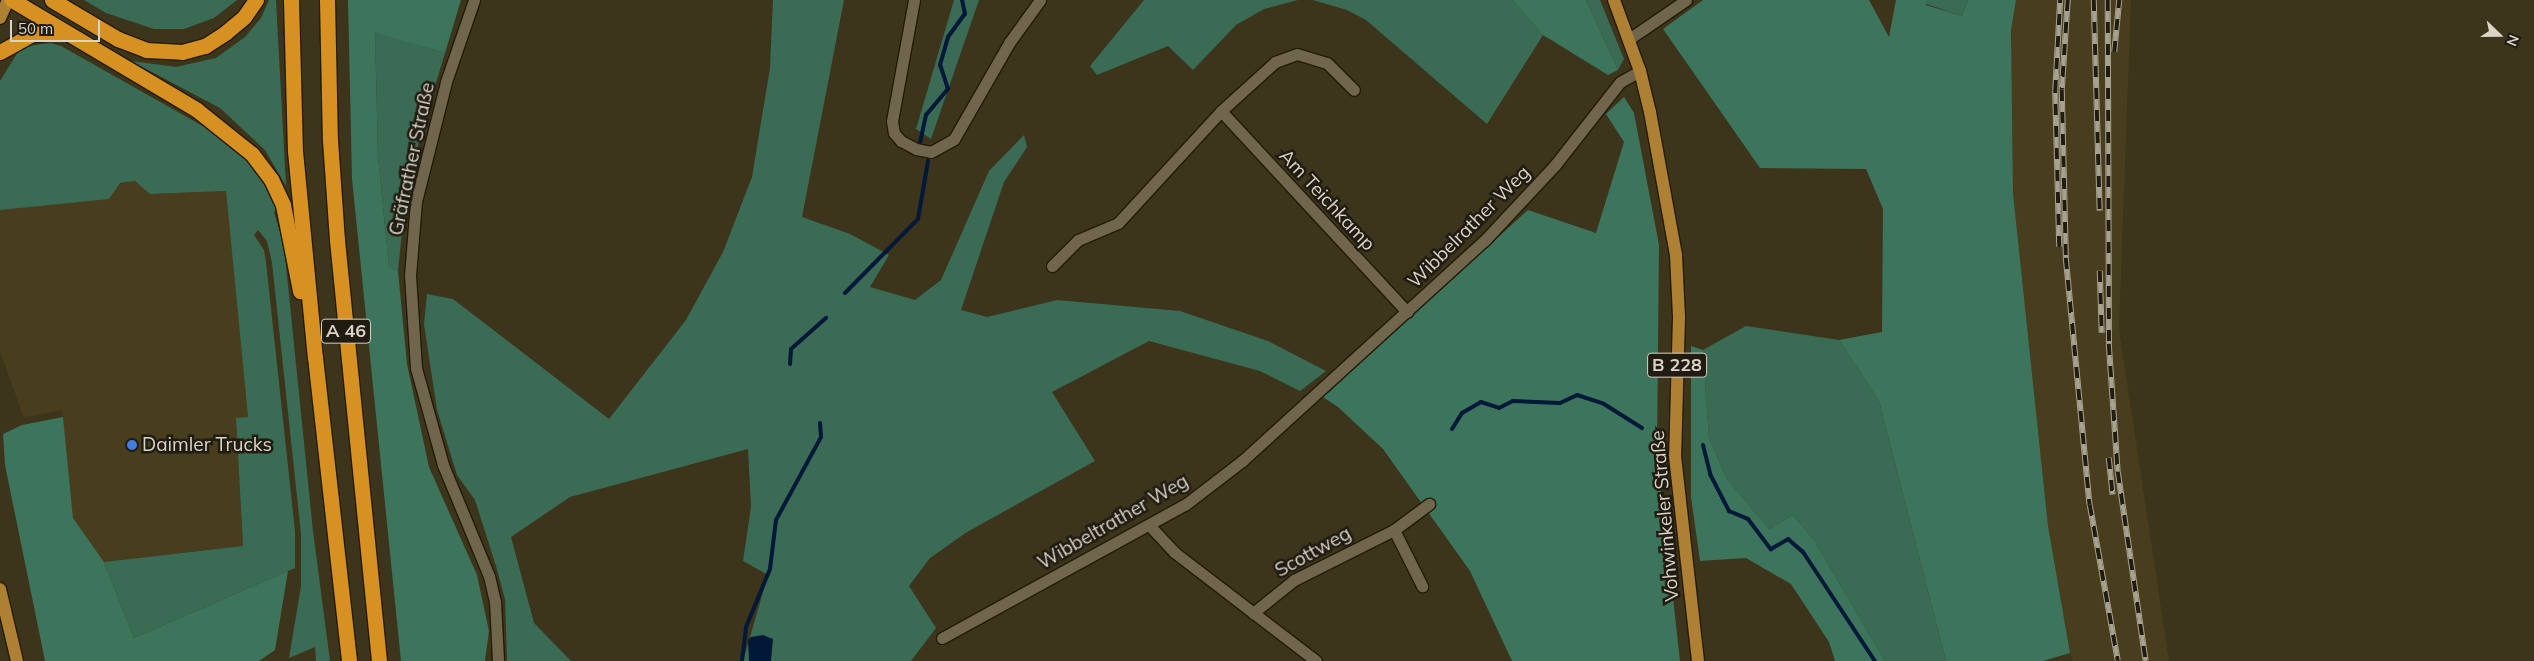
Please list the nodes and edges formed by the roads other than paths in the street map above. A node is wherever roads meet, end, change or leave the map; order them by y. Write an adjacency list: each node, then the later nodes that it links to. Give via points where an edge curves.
1 (8, 0): 14 (main road)
2 (12, 0): 15 (highway)
3 (52, 0): 13 (highway)
4 (66, 0): 13 (highway)
5 (256, 0): 13 (highway, via 244,17 225,33 205,46 182,52 146,50 118,39)
6 (292, 0): 23 (highway, A 46, via 295,151)
7 (328, 0): 34 (highway, A 46, via 330,140 337,240)
8 (474, 0): 35 (street, Gräfrather Straße, via 446,82 418,194 410,242 410,275 416,368 428,418 462,512 483,558 495,601)
9 (914, 0): 10 (street, via 892,121 894,134 902,141 916,149 931,152 954,139 1009,43)
10 (1040, 0)
11 (1614, 0): 16 (main road, B 228)
12 (1686, 0): 16 (street)
13 (79, 16)
14 (0, 18)
15 (62, 32): 17 (highway, via 32,34); 23 (highway, via 197,110 252,154 271,179 283,205)
16 (1629, 39): 18 (main road, B 228)
17 (0, 52)
18 (1640, 70): 22 (street, Wibbelrather Weg, via 1620,82 1555,166 1485,240); 37 (main road, Vohwinkeler Straße / B 228, via 1676,255 1679,317 1675,456)
19 (1354, 90): 20 (street, via 1327,62 1291,55 1275,62)
20 (1221, 111): 21 (street, via 1118,223 1078,240); 22 (street, Am Teichkamp)
21 (1052, 266)
22 (1407, 312): 24 (street, Wibbelrather Weg)
23 (314, 357): 33 (highway, A 46)
24 (1311, 398): 26 (street, Wibbeltrather Weg, via 1242,461 1186,504)
25 (1429, 504): 27 (street, Scottweg)
26 (1149, 525): 30 (street, via 1174,552); 31 (street, Wibbeltrather Weg)
27 (1394, 530): 28 (street); 30 (street, Scottweg, via 1294,580)
28 (1422, 586)
29 (0, 589): 32 (main road)
30 (1253, 613): 36 (street)
31 (942, 638)
32 (17, 661)
33 (350, 661)
34 (380, 661)
35 (498, 661)
36 (1316, 661)
37 (1698, 661)

